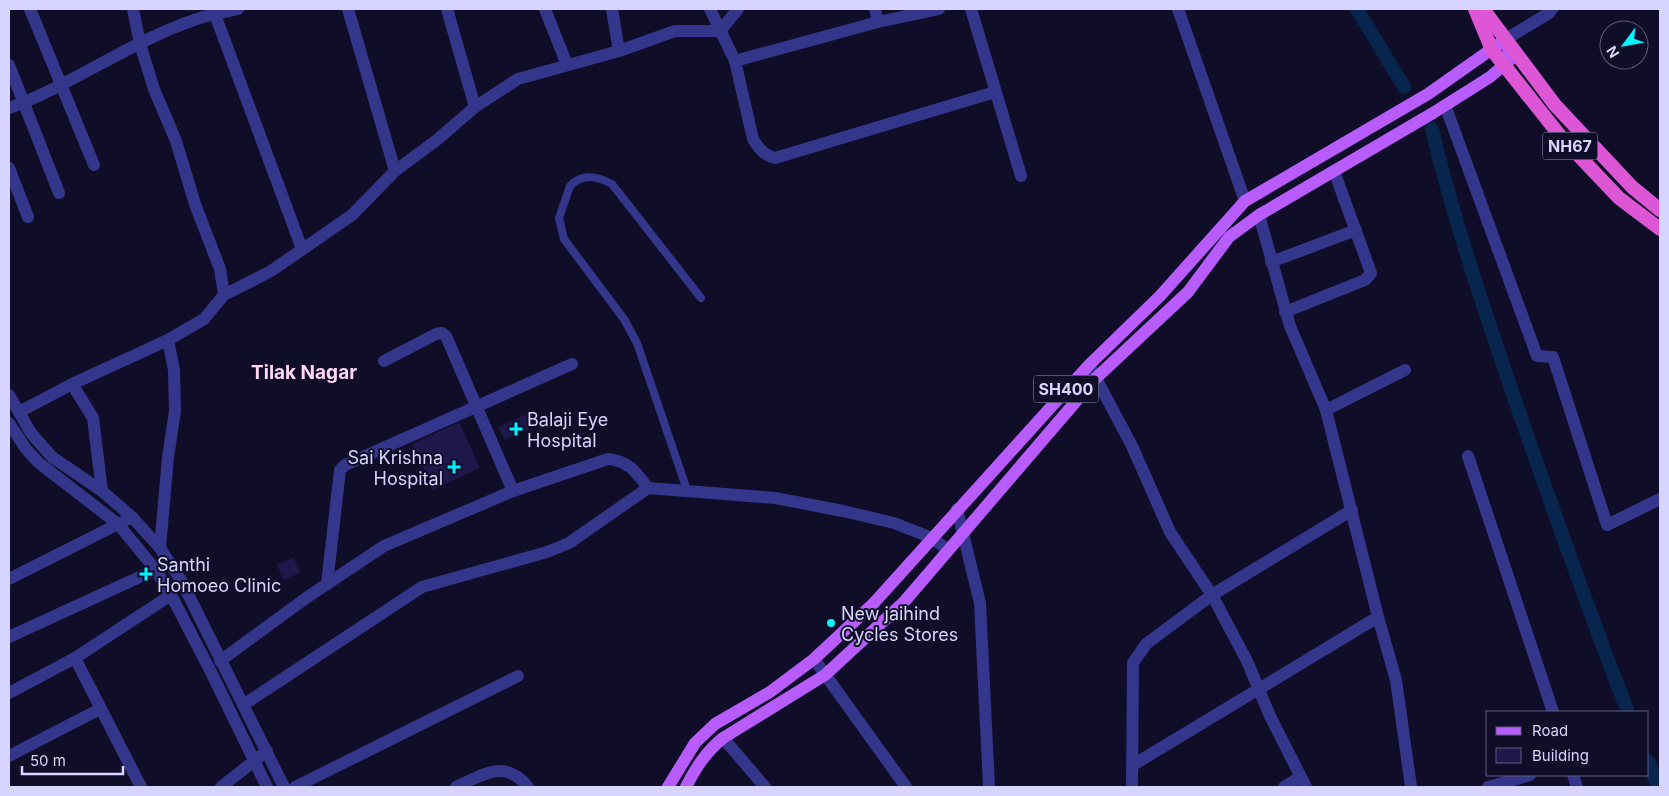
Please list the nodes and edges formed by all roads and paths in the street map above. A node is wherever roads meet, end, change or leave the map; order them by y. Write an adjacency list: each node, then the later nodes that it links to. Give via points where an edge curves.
1 (30, 9): 28 (street)
2 (132, 9): 21 (street)
3 (238, 9): 17 (street)
4 (348, 9): 36 (street)
5 (446, 9): 32 (street)
6 (546, 9): 26 (street)
7 (612, 9): 23 (street)
8 (710, 9): 19 (street)
9 (738, 9): 19 (street)
10 (875, 9): 18 (street)
11 (940, 9): 18 (street)
12 (971, 9): 29 (street)
13 (1178, 9): 40 (street)
14 (1475, 9): 22 (highway, NH67)
15 (1483, 9): 20 (highway, NH67)
16 (1549, 10): 20 (street)
17 (214, 12): 21 (street); 46 (street)
18 (878, 22): 24 (street)
19 (720, 31): 23 (street, via 676,31); 24 (street)
20 (1506, 39): 22 (main road, SH400); 27 (main road, via 1510,60); 41 (highway, NH67, via 1514,54 1555,105 1632,187)
21 (140, 44): 28 (street); 48 (street, via 220,269)
22 (1492, 50): 27 (highway, NH67); 40 (main road, SH400, via 1428,94)
23 (619, 51): 26 (street)
24 (735, 61): 29 (street, via 754,139 758,148 775,158)
25 (9, 65): 30 (street)
26 (567, 65): 32 (street, via 518,79)
27 (1504, 67): 31 (main road, SH400); 44 (highway, NH67, via 1561,137 1619,198)
28 (61, 85): 30 (street); 34 (street)
29 (996, 92): 38 (street)
30 (24, 103): 33 (street); 39 (street)
31 (1445, 105): 37 (main road, SH400); 68 (street, via 1537,356 1552,357 1608,525)
32 (475, 106): 36 (street)
33 (9, 108)
34 (94, 165)
35 (9, 168): 43 (street)
36 (395, 171): 46 (street, via 352,215)
37 (1334, 171): 42 (main road, SH400); 45 (street)
38 (1020, 176)
39 (59, 193)
40 (1245, 201): 54 (main road, SH400, via 1160,296)
41 (1660, 210)
42 (1259, 215): 47 (street); 56 (main road, SH400, via 1229,238 1188,292)
43 (28, 218)
44 (1660, 229)
45 (1356, 230): 47 (street); 50 (street, via 1371,273 1369,277)
46 (302, 249): 48 (street, via 270,271)
47 (1271, 262): 50 (street)
48 (224, 295): 51 (street, via 204,319)
49 (701, 298): 66 (lane, via 612,184 585,176 570,186 559,218 564,239 624,319 637,343)
50 (1285, 312): 60 (street)
51 (168, 340): 57 (street); 75 (street, via 174,370 175,411)
52 (384, 361): 59 (street, via 442,333)
53 (572, 364): 59 (street)
54 (1089, 365): 56 (street); 69 (main road, SH400)
55 (1405, 370): 60 (street)
56 (1096, 378): 73 (main road, SH400); 82 (street, via 1132,446 1170,532)
57 (72, 384): 61 (street); 67 (street, via 93,418)
58 (9, 395): 61 (street)
59 (476, 407): 65 (street); 80 (street, via 340,470)
60 (1326, 410): 70 (street)
61 (19, 412): 67 (street, via 52,458)
62 (9, 423): 72 (street, via 39,464)
63 (1468, 456): 94 (street)
64 (648, 488): 65 (street, via 631,466 608,459); 66 (street); 92 (street, via 569,543 548,552 422,587)
65 (513, 490): 80 (street, via 384,546)
66 (687, 490): 74 (street, via 814,505 894,522)
67 (102, 491): 71 (street)
68 (1660, 499)
69 (957, 510): 73 (street); 74 (main road, SH400)
70 (1352, 510): 82 (street); 83 (street)
71 (132, 517): 72 (street); 75 (street)
72 (118, 524): 78 (street); 79 (street)
73 (964, 532): 76 (main road, SH400); 113 (street, via 980,603)
74 (932, 538): 76 (street); 86 (main road, SH400, via 873,604)
75 (160, 548): 77 (street)
76 (948, 550): 88 (main road, SH400, via 904,602)
77 (170, 563): 78 (street); 87 (street)
78 (155, 569): 81 (street); 84 (street)
79 (9, 579)
80 (327, 584): 87 (street)
81 (171, 595): 85 (street); 98 (street)
82 (1212, 595): 90 (street); 99 (street, via 1146,644 1133,664)
83 (1378, 617): 90 (street); 116 (street, via 1396,680)
84 (9, 637)
85 (75, 658): 91 (street); 93 (street)
86 (814, 659): 88 (street); 109 (main road, SH400, via 770,692 715,724 695,743)
87 (220, 661): 92 (street)
88 (825, 675): 95 (main road, SH400); 112 (street)
89 (518, 676): 106 (street)
90 (1259, 690): 99 (street); 101 (street)
91 (9, 693)
92 (243, 705): 96 (street)
93 (100, 709): 97 (street); 102 (street)
94 (1553, 711)
95 (723, 738): 110 (main road, SH400, via 698,764); 111 (street)
96 (267, 751): 98 (street); 105 (street)
97 (9, 756)
98 (254, 760): 103 (street); 104 (street)
99 (1133, 765): 114 (street)
100 (1524, 780): 117 (street)
101 (1303, 782): 115 (street)
102 (139, 786)
103 (221, 787)
104 (267, 787)
105 (284, 787)
106 (295, 787)
107 (456, 787): 108 (street, via 501,770 510,771)
108 (528, 787)
109 (668, 787)
110 (686, 787)
111 (765, 787)
112 (906, 787)
113 (989, 787)
114 (1132, 787)
115 (1284, 787)
116 (1412, 787)
117 (1488, 787)

